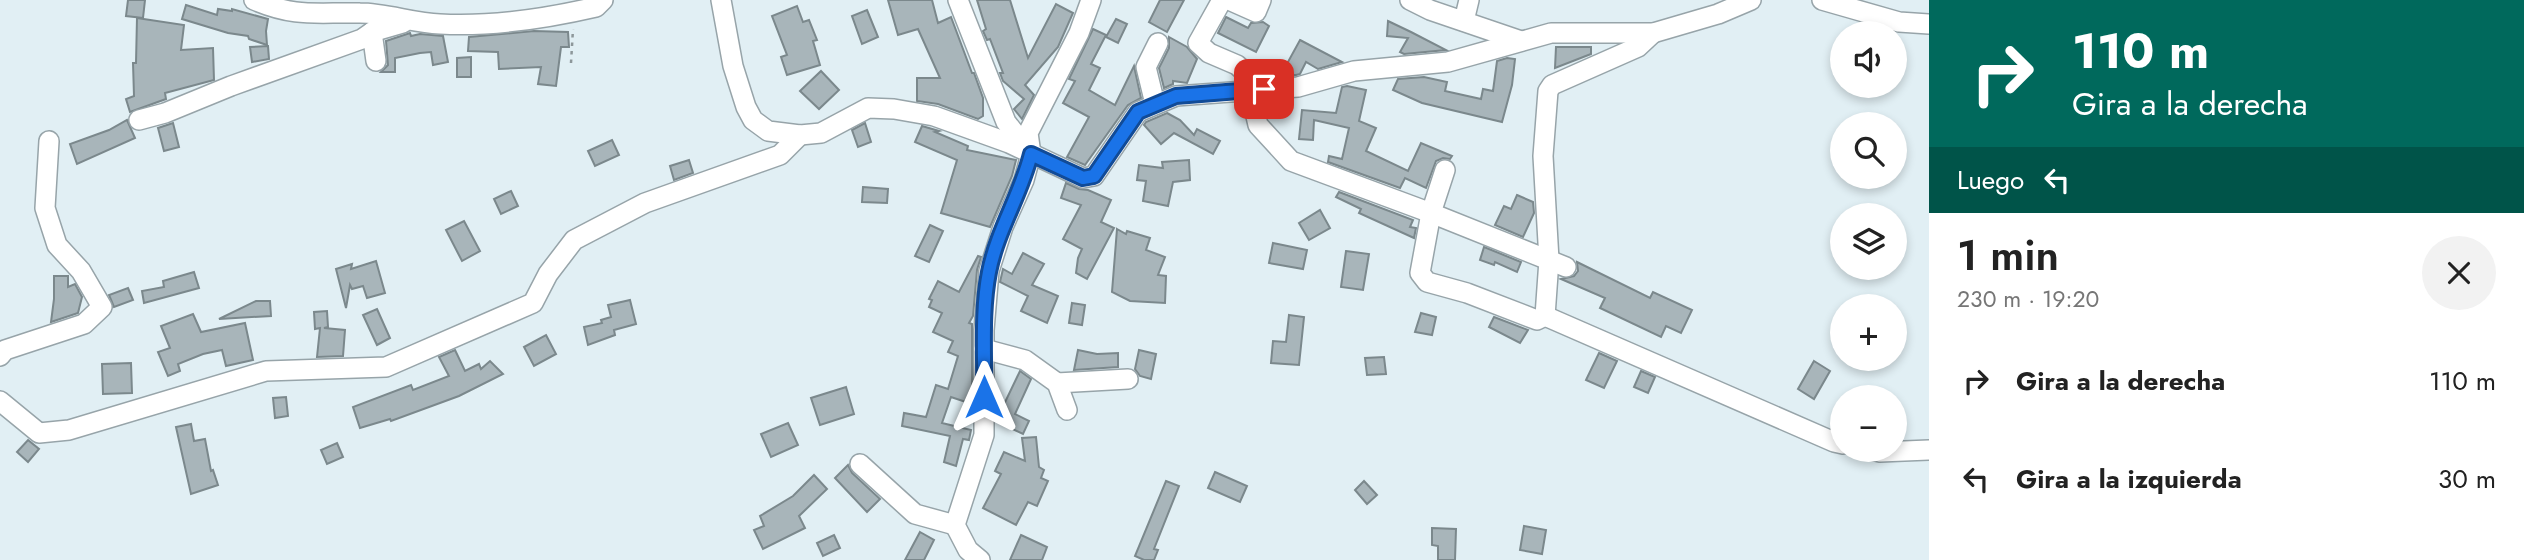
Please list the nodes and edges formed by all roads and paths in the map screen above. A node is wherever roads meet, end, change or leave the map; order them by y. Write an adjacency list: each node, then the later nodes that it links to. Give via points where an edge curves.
1 (254, 0): 14 (street, via 310,15 363,13)
2 (603, 0): 13 (street, via 596,7)
3 (722, 0): 26 (street, via 733,66 753,120 768,131)
4 (958, 0): 28 (street, via 1006,122)
5 (1091, 0): 28 (street, via 1028,133)
6 (1222, 0): 23 (street, via 1198,43 1237,65)
7 (1229, 0): 8 (street, via 1256,12)
8 (1261, 0)
9 (1410, 0): 15 (street)
10 (1469, 0): 15 (street)
11 (1751, 0): 18 (street)
12 (1822, 0): 16 (street, via 1899,22)
13 (574, 12): 14 (street, via 514,23); 22 (path)
14 (408, 21): 17 (street)
15 (1464, 21): 19 (street)
16 (1929, 24)
17 (372, 32): 21 (street); 25 (street)
18 (1653, 33): 19 (street, via 1551,33); 31 (street, via 1639,47 1552,85 1548,91 1543,156)
19 (1521, 41): 23 (street, via 1448,62 1354,71 1298,87)
20 (1158, 43): 24 (street, via 1146,67)
21 (376, 61)
22 (571, 63)
23 (1257, 90): 24 (street, via 1176,96); 30 (street, via 1258,125 1290,161)
24 (1155, 104): 28 (street, via 1138,112 1094,176 1083,178)
25 (139, 120)
26 (800, 135): 28 (street, via 821,133 868,108 894,109 934,116); 37 (street, via 780,155 645,203 574,240 533,303 386,367 266,370 69,430 39,433)
27 (49, 141): 34 (street, via 45,208 57,245 81,271 102,307 84,324 5,350)
28 (1031, 154): 33 (street, via 989,271)
29 (1445, 170): 30 (street)
30 (1431, 213): 31 (street); 32 (street, via 1422,278 1537,320)
31 (1558, 263): 32 (street)
32 (1545, 316): 39 (street)
33 (984, 349): 36 (street, via 1025,360); 43 (street, via 984,435)
34 (0, 356)
35 (1128, 379): 36 (street)
36 (1058, 383): 38 (street)
37 (0, 401)
38 (1067, 410)
39 (1830, 438)
40 (1907, 450): 41 (street)
41 (1929, 450)
42 (860, 464): 43 (street, via 915,513)
43 (954, 525): 44 (street, via 968,550)
44 (980, 560)

